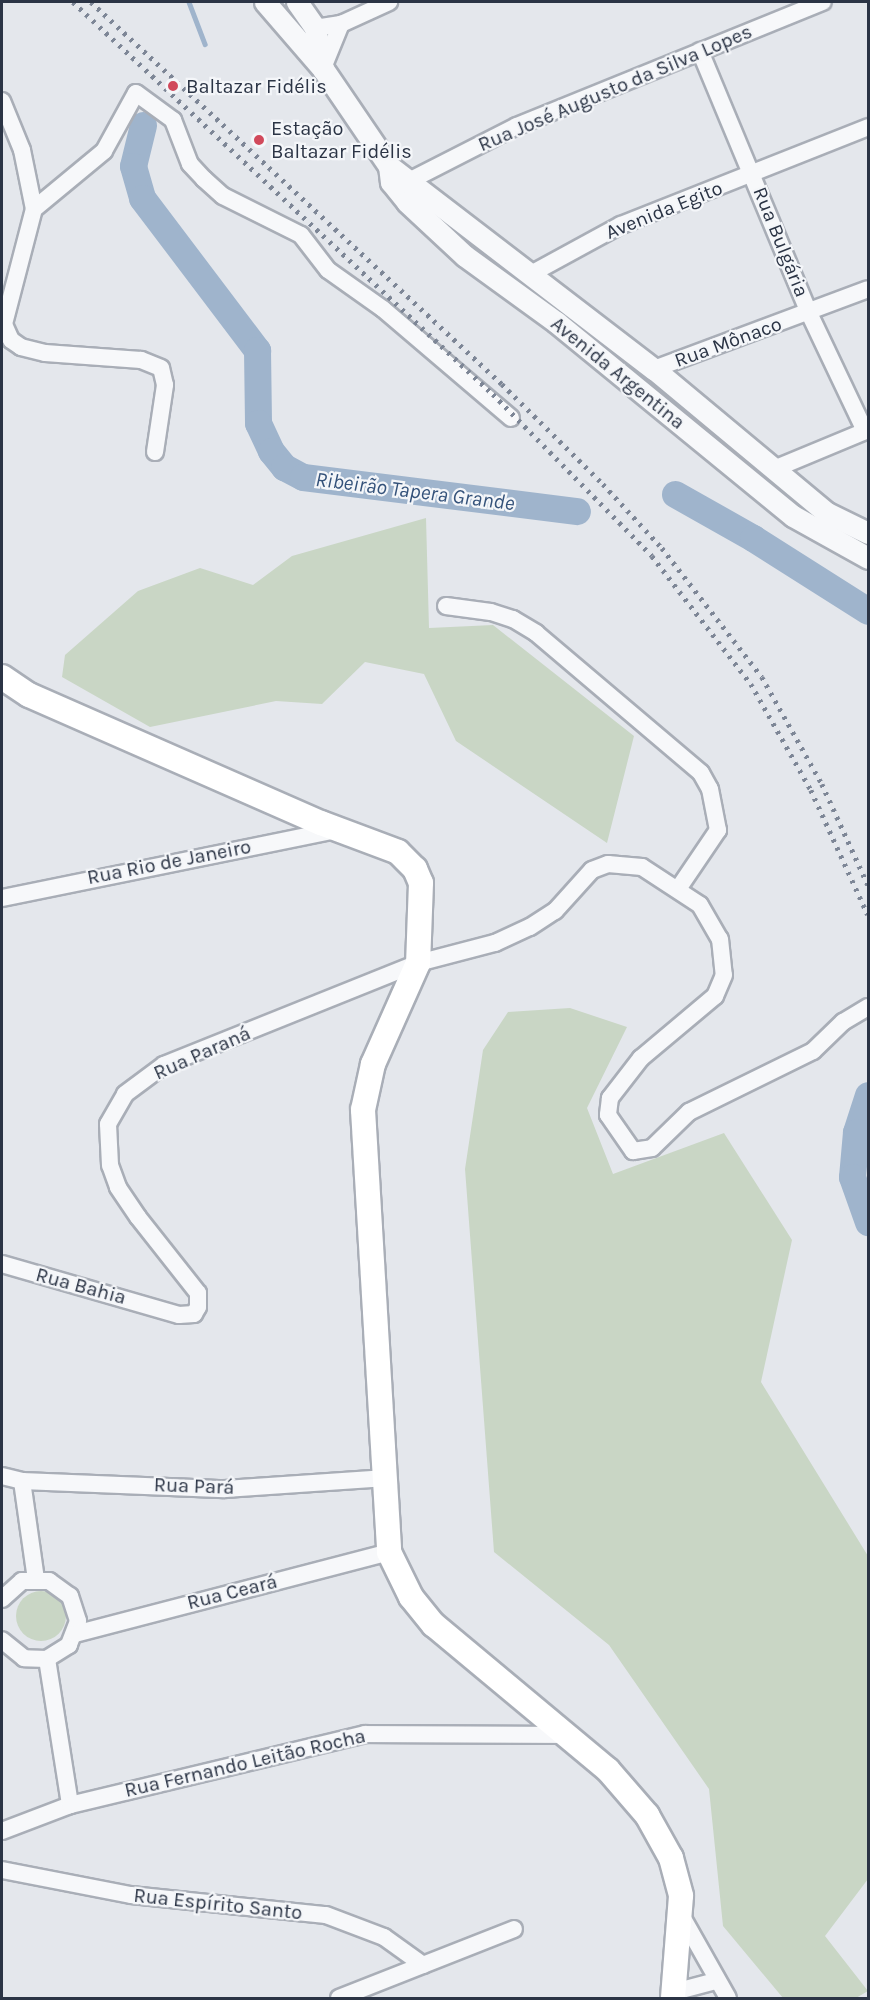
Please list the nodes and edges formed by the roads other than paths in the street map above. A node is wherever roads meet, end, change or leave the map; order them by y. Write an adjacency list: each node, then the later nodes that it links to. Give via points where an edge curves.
1 (265, 2): 8 (street, Avenida Argentina)
2 (297, 2): 6 (street)
3 (388, 2): 5 (street)
4 (823, 2): 7 (street, Rua José Augusto da Silva Lopes)
5 (341, 24): 6 (street); 8 (street)
6 (315, 28): 8 (street)
7 (700, 51): 12 (street, Rua Bulgária); 13 (street, Rua José Augusto da Silva Lopes, via 517,126)
8 (323, 69): 11 (street, Avenida Argentina)
9 (2, 101): 14 (street, via 22,150)
10 (868, 127): 12 (street, Avenida Egito)
11 (389, 166): 13 (street, Avenida Argentina); 17 (street, Avenida Argentina, via 392,182 407,202)
12 (753, 175): 18 (street, Avenida Egito, via 621,225); 20 (street, Rua Bulgária)
13 (411, 180): 15 (street, Avenida Argentina)
14 (34, 209): 22 (street, via 104,151 136,93 173,120 190,164 223,196 301,235 328,270 383,309); 24 (street, via 5,309 4,324 11,340 45,353 125,358 160,368 165,385)
15 (480, 237): 16 (street, Avenida Argentina); 17 (street)
16 (498, 251): 17 (street); 18 (street, Avenida Argentina)
17 (472, 261): 27 (street, Avenida Argentina, via 556,322 793,516)
18 (531, 274): 21 (street, Avenida Argentina)
19 (868, 289): 20 (street, Rua Mônaco)
20 (809, 313): 21 (street, Rua Mônaco); 23 (street, Rua Bulgária)
21 (654, 369): 25 (street, Avenida Argentina)
22 (511, 418)
23 (867, 430): 25 (street)
24 (155, 452)
25 (774, 469): 26 (street, Avenida Argentina, via 827,513)
26 (868, 533)
27 (868, 558)
28 (446, 606): 31 (street, via 490,612 513,619 536,633 701,773 710,789 718,830)
29 (2, 677): 30 (main road, via 29,695)
30 (336, 830): 32 (street, Rua Rio de Janeiro); 33 (main road, via 398,852 415,869 421,883)
31 (678, 889): 33 (street, via 642,867 608,864 592,870 555,911 530,927 495,943); 34 (street, via 700,905 713,922 720,939 724,975 715,996 641,1058 610,1098 608,1115 633,1151 652,1148 689,1112 813,1051 843,1022)
32 (2, 898)
33 (418, 963): 36 (street, Rua Paraná, via 164,1065 125,1094 108,1124 108,1156 118,1187 186,1275 200,1300 190,1316); 38 (main road, via 373,1064 363,1110)
34 (868, 1007)
35 (2, 1264): 36 (street, Rua Bahia)
36 (161, 1308)
37 (2, 1476): 39 (street, Rua Pará)
38 (387, 1478): 39 (street, Rua Pará, via 225,1489); 41 (main road)
39 (22, 1483): 40 (street); 42 (street)
40 (2, 1491)
41 (389, 1552): 44 (street, Rua Ceará); 48 (main road, via 411,1597 434,1625)
42 (36, 1579): 43 (street, via 22,1581); 44 (street, via 61,1587 70,1596 76,1608)
43 (2, 1599)
44 (75, 1634): 47 (street, via 59,1654)
45 (2, 1640): 46 (street)
46 (8, 1656): 47 (street)
47 (47, 1659): 49 (street)
48 (567, 1735): 49 (street, Rua Fernando Leitão Rocha, via 365,1734); 52 (main road, via 608,1770 647,1815 671,1858)
49 (70, 1805): 50 (street, Rua Fernando Leitão Rocha)
50 (2, 1832)
51 (2, 1870): 54 (street, Rua Espírito Santo, via 131,1895 326,1916 384,1937)
52 (681, 1915): 55 (street); 56 (main road)
53 (514, 1929): 54 (street)
54 (423, 1965): 57 (street)
55 (716, 1981): 56 (street); 58 (street)
56 (673, 1995)
57 (339, 1998)
58 (728, 1998)

